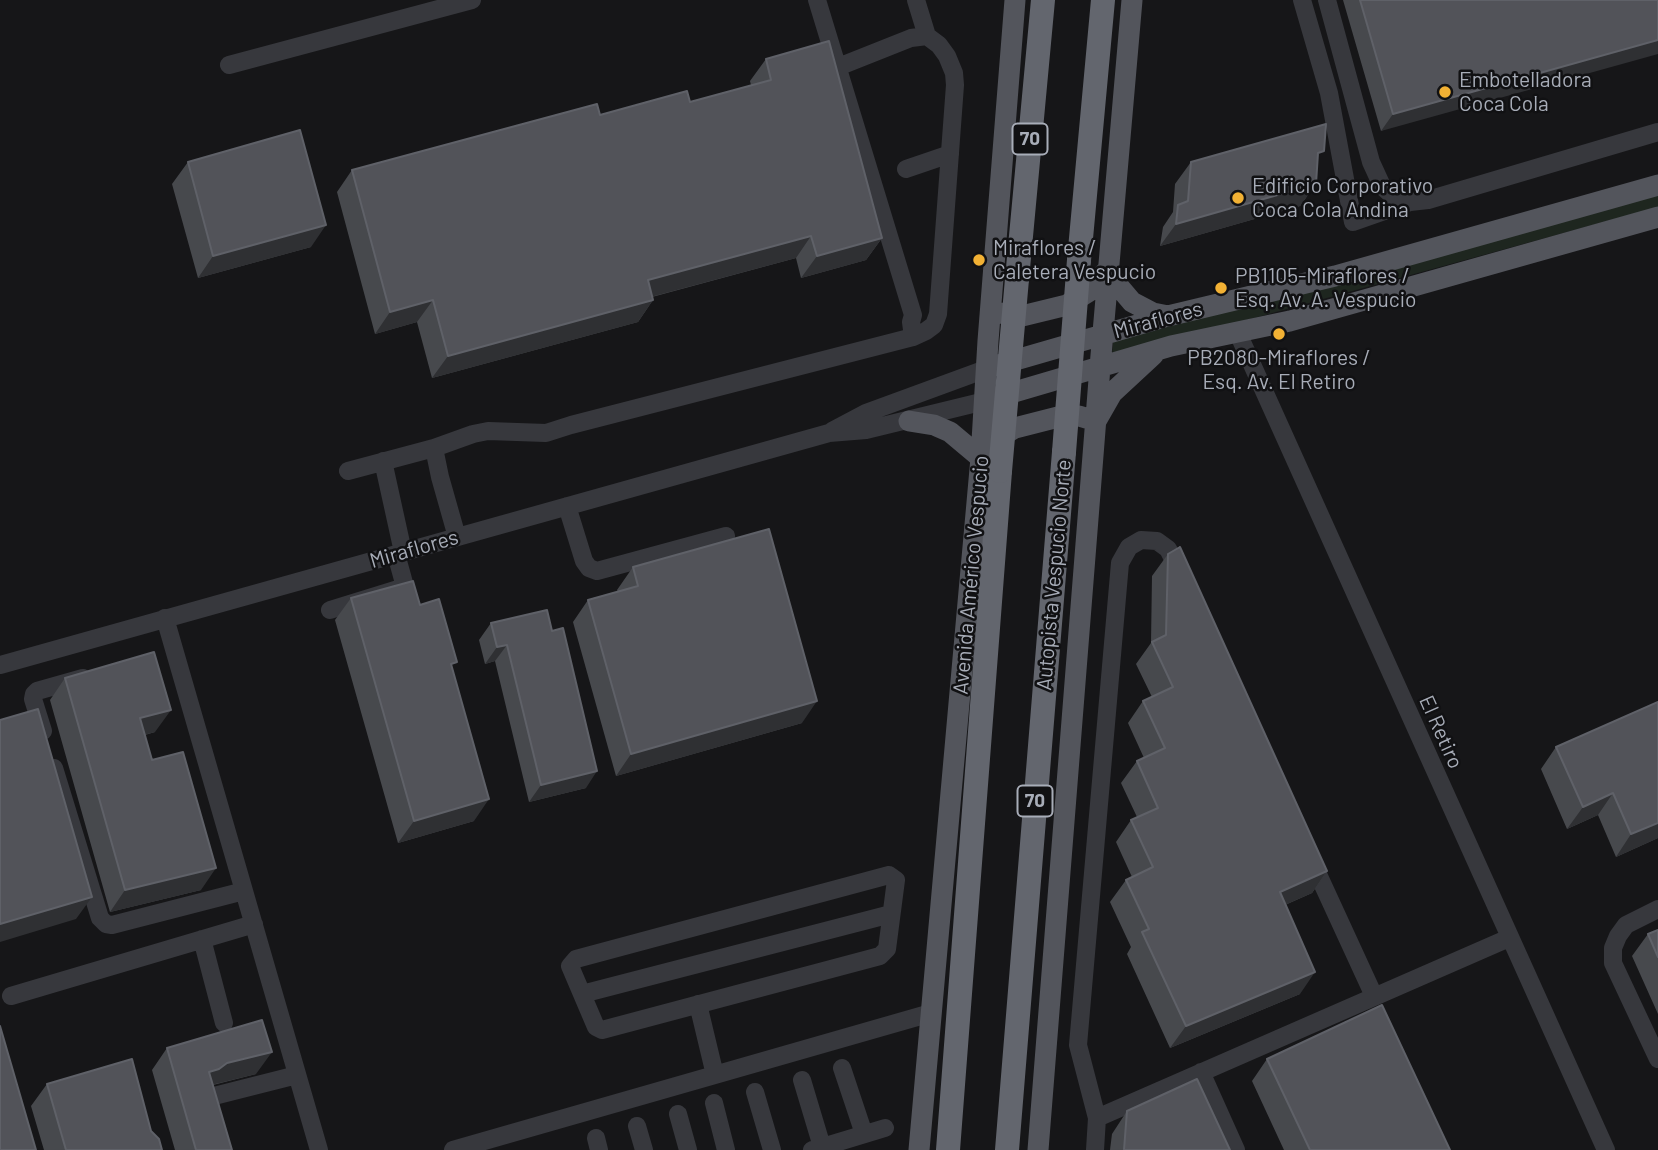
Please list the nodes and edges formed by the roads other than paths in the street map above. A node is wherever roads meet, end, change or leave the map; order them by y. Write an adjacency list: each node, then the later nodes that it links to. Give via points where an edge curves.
1 (472, 0): 11 (street)
2 (817, 0): 12 (street)
3 (916, 0): 10 (street)
4 (1015, 0): 20 (main road, Avenida Américo Vespucio)
5 (1042, 0): 34 (highway, 70, bridge, via 1017,279)
6 (1103, 0): 82 (highway, Autopista Vespucio Norte / 70, bridge)
7 (1132, 0): 19 (main road)
8 (1302, 0): 17 (street, via 1329,93 1353,222)
9 (1327, 0): 17 (street, via 1376,176 1393,196)
10 (927, 36): 12 (street); 14 (street, via 939,45 954,73)
11 (229, 65)
12 (838, 67): 24 (street, via 913,315)
13 (1658, 132): 17 (street)
14 (950, 155): 15 (street); 24 (street, via 938,313 934,324)
15 (906, 169)
16 (1658, 185): 21 (main road, Miraflores, via 1335,276)
17 (1410, 202)
18 (1658, 217): 22 (main road, Miraflores, via 1290,321)
19 (1108, 270): 20 (main road, via 1091,290 1067,305 1022,316); 21 (main road, via 1132,302); 23 (main road)
20 (990, 308): 27 (main road, Avenida Américo Vespucio)
21 (1168, 316): 23 (main road, Miraflores)
22 (1237, 331): 25 (main road, Miraflores); 50 (street, El Retiro)
23 (1103, 335): 26 (main road); 27 (main road, Miraflores)
24 (913, 337): 32 (street, via 546,433 488,431)
25 (1160, 349): 26 (main road, Miraflores); 30 (main road, via 1112,393)
26 (1100, 366): 28 (main road, Miraflores); 30 (main road)
27 (986, 369): 28 (main road, Avenida Américo Vespucio); 31 (street, Miraflores, via 866,413)
28 (985, 401): 29 (street, Miraflores); 34 (main road, Avenida Américo Vespucio)
29 (909, 421): 31 (street, Miraflores); 34 (main road, via 950,432)
30 (1096, 421): 34 (main road, via 1053,416 1015,428 996,439); 83 (main road)
31 (829, 433): 36 (street, Miraflores)
32 (434, 448): 33 (street); 38 (street)
33 (383, 461): 35 (street); 39 (street)
34 (991, 465): 56 (main road, Avenida Américo Vespucio); 81 (highway, 70)
35 (348, 471)
36 (567, 506): 37 (street, via 584,561 597,570); 38 (street, Miraflores)
37 (726, 536)
38 (457, 537): 39 (street, Miraflores)
39 (399, 553): 41 (street, via 401,588); 42 (street, Miraflores)
40 (1186, 586): 67 (street, via 1168,549 1157,541 1141,540 1129,547 1120,563 1078,1045)
41 (330, 610)
42 (165, 618): 43 (street, Miraflores); 46 (street)
43 (0, 665)
44 (96, 674): 46 (street, via 37,691 33,699 100,918 112,925)
45 (1305, 847): 54 (street)
46 (244, 891): 49 (street)
47 (1658, 909): 58 (street, via 1626,925 1613,948 1614,963)
48 (891, 914): 52 (street); 52 (street, via 895,880 889,875 576,959 570,966); 55 (street, via 887,949 880,956)
49 (254, 924): 51 (street); 61 (street)
50 (1508, 938): 54 (street); 86 (street, El Retiro)
51 (202, 939): 53 (street); 57 (street)
52 (582, 994): 55 (street, via 598,1029)
53 (11, 996)
54 (1374, 996): 60 (street)
55 (698, 1004): 62 (street)
56 (931, 1013): 62 (street); 80 (main road, Avenida Américo Vespucio)
57 (224, 1023)
58 (1658, 1059)
59 (842, 1068): 70 (street)
60 (1201, 1072): 67 (street); 85 (street)
61 (297, 1075): 73 (street, via 214,1096 208,1106); 74 (street)
62 (715, 1075): 71 (street)
63 (802, 1080): 72 (street)
64 (755, 1092): 79 (street)
65 (714, 1103): 78 (street)
66 (678, 1114): 77 (street)
67 (1097, 1118): 84 (street)
68 (637, 1126): 76 (street)
69 (885, 1128): 70 (street)
70 (862, 1140): 72 (street)
71 (482, 1146): 75 (street)
72 (819, 1149)
73 (220, 1150)
74 (319, 1150)
75 (453, 1150)
76 (644, 1150)
77 (688, 1150)
78 (726, 1150)
79 (772, 1150)
80 (919, 1150)
81 (948, 1150)
82 (1007, 1150)
83 (1038, 1150)
84 (1095, 1150)
85 (1236, 1150)
86 (1605, 1150)

